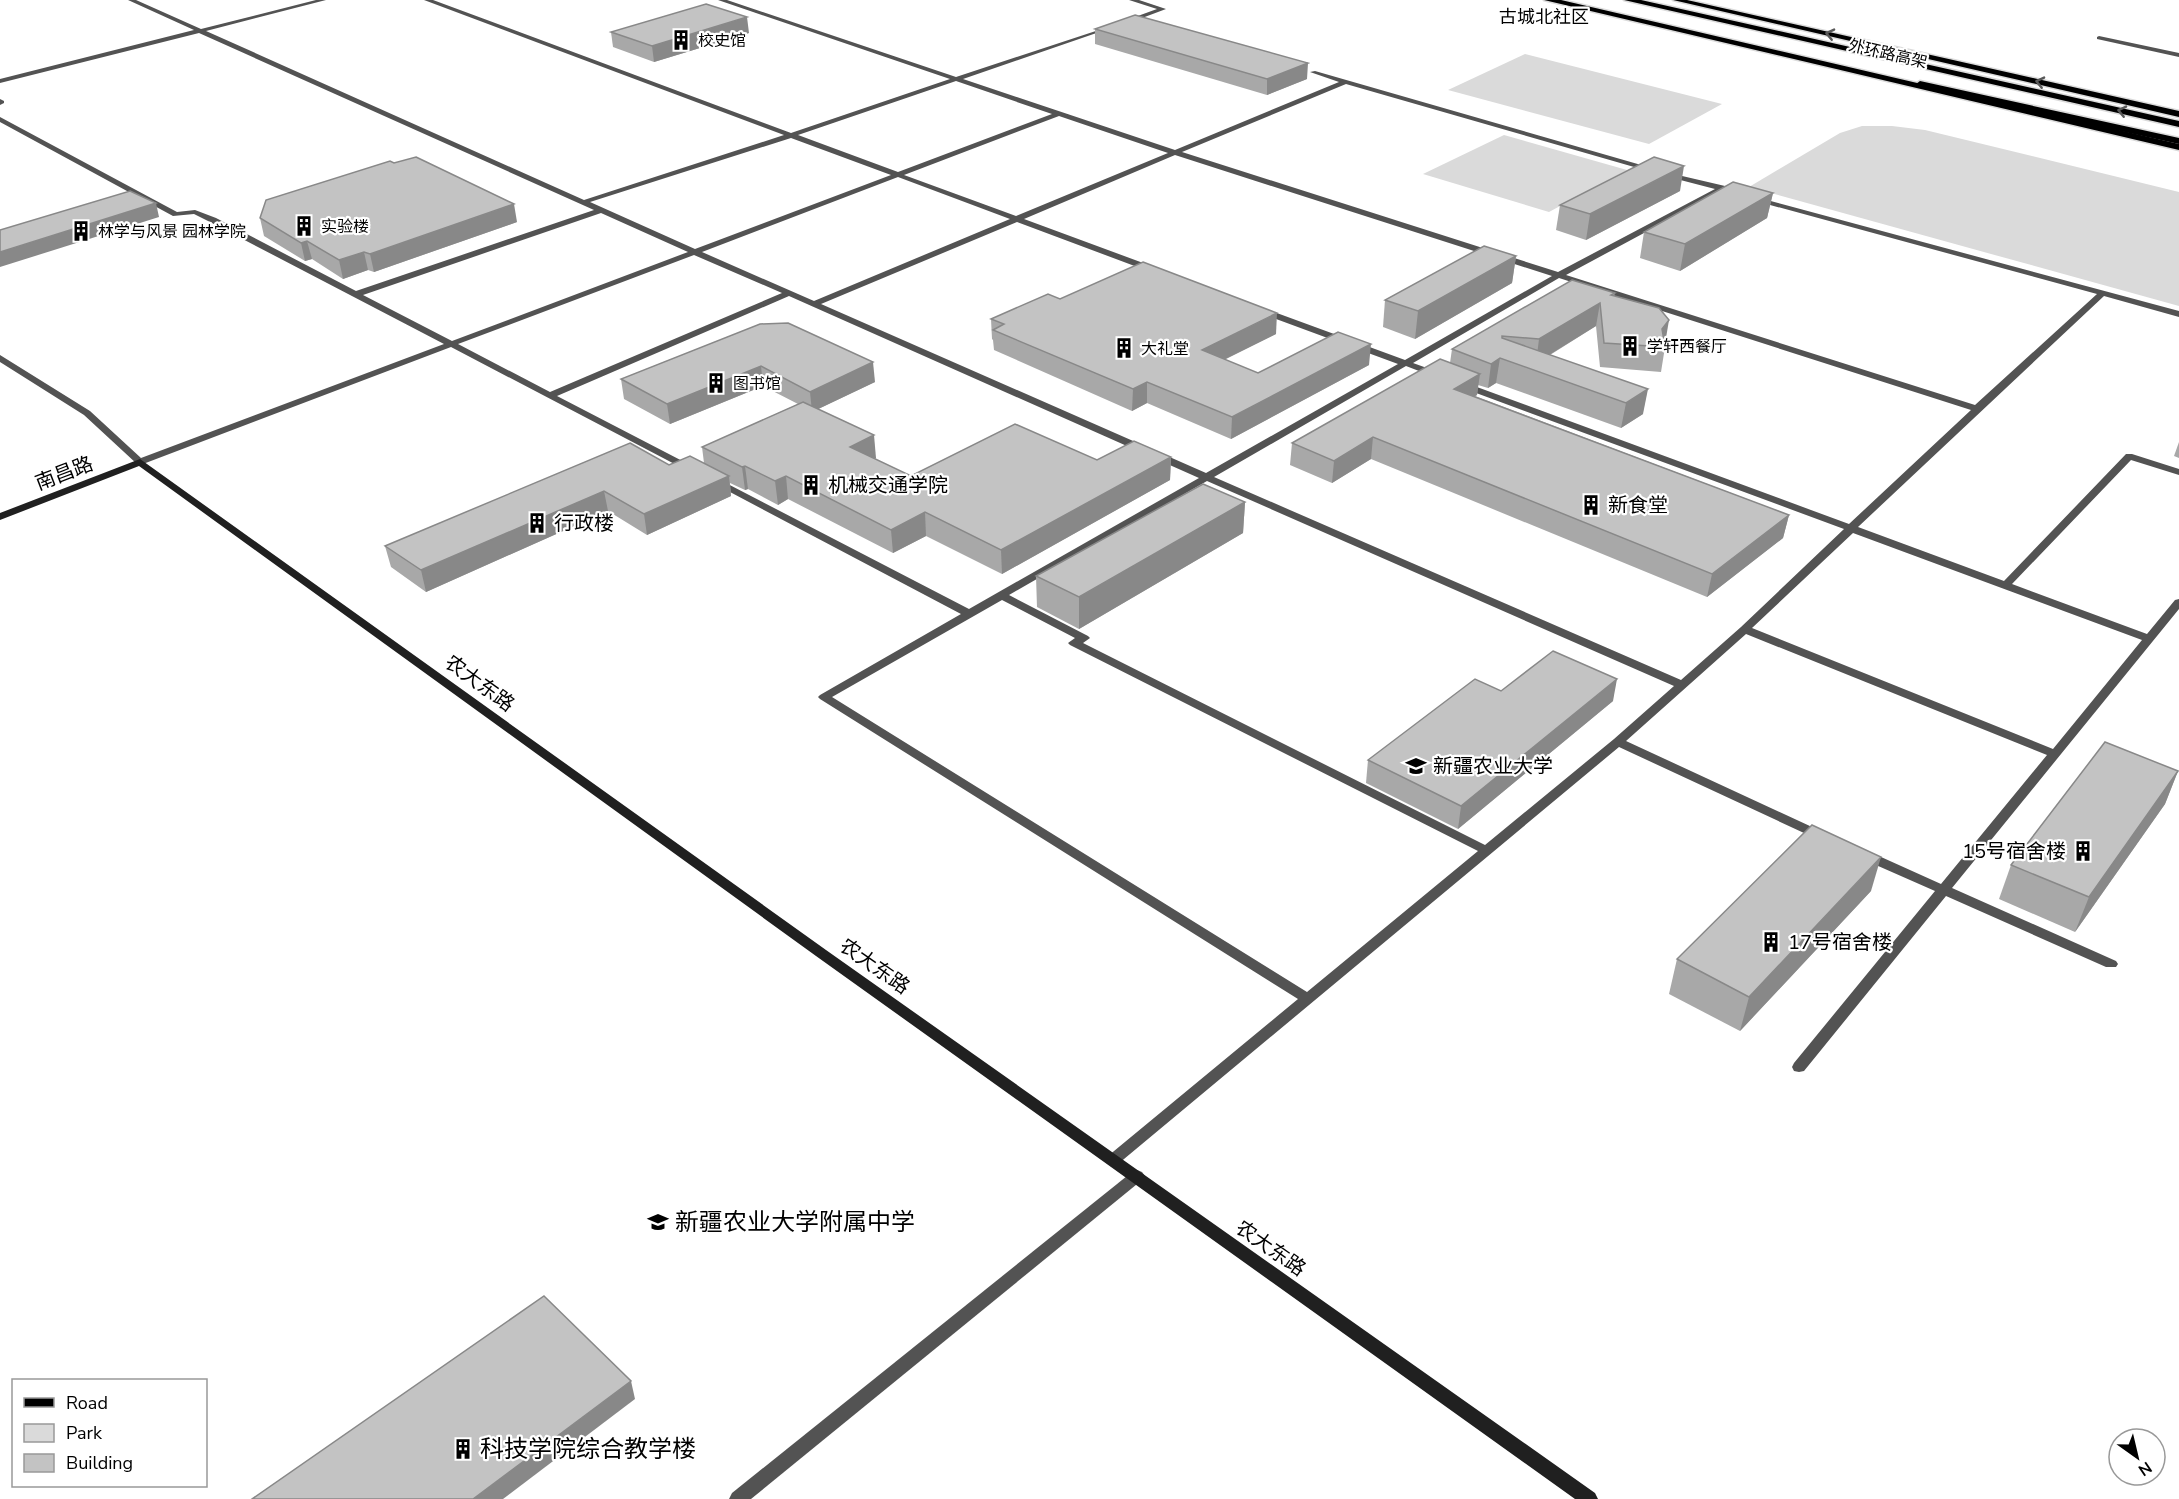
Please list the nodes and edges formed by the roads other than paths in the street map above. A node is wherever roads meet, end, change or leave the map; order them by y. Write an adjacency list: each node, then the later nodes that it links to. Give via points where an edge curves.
1 (131, 0): 10 (street)
2 (323, 0): 10 (street)
3 (427, 0): 22 (street)
4 (721, 0): 14 (street)
5 (1132, 0): 14 (street, via 1163,9)
6 (1551, 0): 23 (main road); 24 (highway)
7 (1591, 0): 21 (highway, 外环路高架)
8 (1629, 0): 20 (highway, 外环路高架, one-way to 8)
9 (1677, 0): 18 (main road, one-way to 9)
10 (199, 31): 15 (street); 28 (street)
11 (2099, 38): 12 (street)
12 (2179, 55)
13 (1313, 72): 16 (street)
14 (957, 79): 17 (street); 22 (street)
15 (0, 81)
16 (1346, 81): 25 (street); 33 (street, via 1727,190)
17 (1058, 114): 25 (street); 26 (street)
18 (2179, 114)
19 (0, 119): 35 (street, via 176,214 195,212)
20 (2179, 124)
21 (2179, 134)
22 (792, 135): 26 (street); 28 (street)
23 (2179, 141)
24 (2179, 147)
25 (1176, 153): 30 (street); 33 (street)
26 (898, 175): 30 (street); 31 (street)
27 (1744, 195): 34 (street)
28 (584, 202): 29 (street)
29 (601, 210): 31 (street); 35 (street)
30 (1017, 219): 32 (street); 37 (street)
31 (695, 252): 36 (street); 40 (street)
32 (1161, 273)
33 (1559, 275): 42 (street); 44 (street)
34 (2103, 293): 39 (street); 44 (street)
35 (357, 294): 40 (street)
36 (790, 294): 37 (street); 43 (street)
37 (814, 304): 48 (street)
38 (1250, 306): 42 (street)
39 (2179, 314)
40 (453, 344): 43 (street); 45 (street)
41 (0, 358): 45 (street, via 87,413)
42 (1405, 363): 48 (street); 51 (street)
43 (551, 395): 46 (street)
44 (1977, 410): 51 (street)
45 (140, 462): 50 (main road, 南昌路); 66 (main road, 农大东路)
46 (697, 472)
47 (2179, 472): 52 (street, via 2129,456)
48 (1206, 476): 53 (street); 58 (street)
49 (708, 477): 55 (street)
50 (0, 517)
51 (1851, 529): 52 (street); 56 (street)
52 (2005, 586): 57 (street)
53 (1001, 595): 55 (street); 61 (street, via 1084,638 1074,643)
54 (2179, 602): 57 (street)
55 (969, 614): 64 (street, via 824,697)
56 (1745, 629): 58 (street); 60 (street)
57 (2150, 639): 60 (street)
58 (1682, 684): 59 (street)
59 (1618, 742): 61 (street); 62 (street)
60 (2055, 754): 62 (street)
61 (1487, 851): 64 (street)
62 (1944, 890): 63 (street); 65 (street)
63 (2111, 964)
64 (1309, 999): 66 (street)
65 (1799, 1067)
66 (1113, 1160): 67 (main road, 农大东路)
67 (1137, 1176): 68 (street); 69 (main road, 农大东路)
68 (738, 1499)
69 (1588, 1499)

